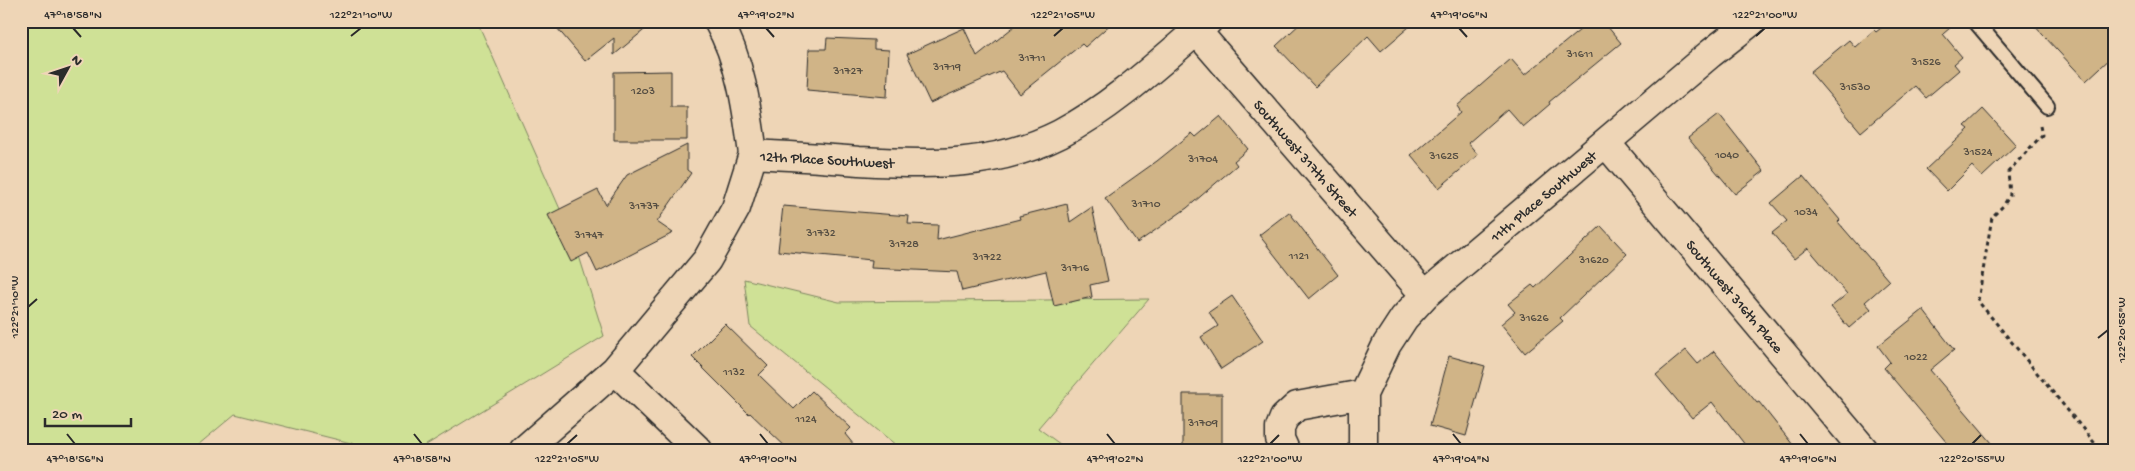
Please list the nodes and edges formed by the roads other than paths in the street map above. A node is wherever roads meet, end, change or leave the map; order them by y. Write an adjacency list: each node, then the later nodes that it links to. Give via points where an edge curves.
1 (718, 21): 7 (street, via 736,62)
2 (1752, 21): 6 (street, 11th Place Southwest)
3 (1975, 21): 5 (lane)
4 (1197, 25): 7 (street, 12th Place Southwest, via 1134,83 1095,112 1059,134 1023,149 954,163); 8 (street, Southwest 317th Street)
5 (2047, 106)
6 (1606, 143): 8 (street, 11th Place Southwest); 15 (street, Southwest 316th Place)
7 (753, 154): 9 (street, 12th Place Southwest, via 736,208 707,260)
8 (1425, 295): 10 (street, 11th Place Southwest, via 1387,344)
9 (615, 370): 11 (street, 12th Place Southwest); 12 (street)
10 (1363, 394): 13 (street, via 1297,406 1284,418 1280,428); 14 (street, 11th Place Southwest)
11 (524, 450)
12 (698, 450)
13 (1285, 450)
14 (1363, 450)
15 (1864, 450)

